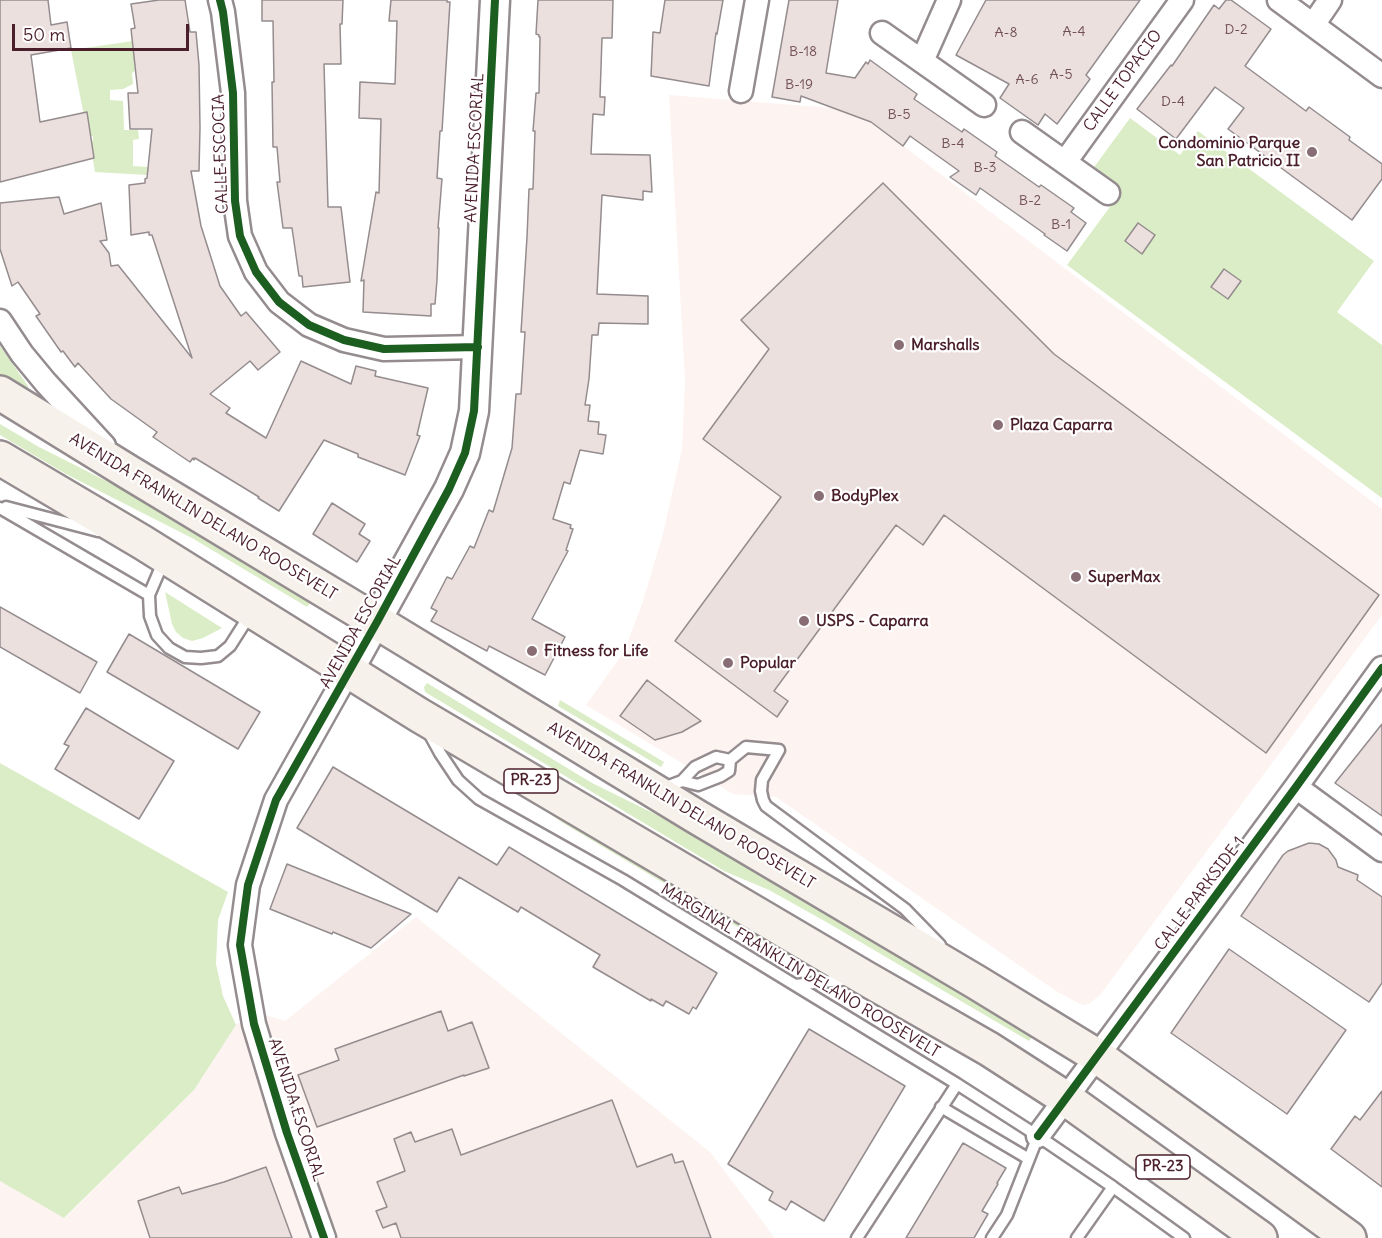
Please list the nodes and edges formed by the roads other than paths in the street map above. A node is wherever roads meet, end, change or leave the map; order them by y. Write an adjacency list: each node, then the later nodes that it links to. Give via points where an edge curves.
1 (220, 0): 18 (street, CALLE ESCOCIA, via 233,93 234,201 240,236 256,272 279,302 309,325 344,340 384,349)
2 (495, 0): 18 (street, AVENIDA ESCORIAL)
3 (758, 0): 12 (street)
4 (949, 0): 10 (street)
5 (1182, 0): 15 (street, CALLE TOPACIO)
6 (1279, 0): 8 (street)
7 (1330, 0): 8 (street)
8 (1313, 25): 11 (street)
9 (882, 33): 10 (street)
10 (922, 61): 13 (street)
11 (1382, 76)
12 (741, 91)
13 (984, 105)
14 (1022, 132): 15 (street)
15 (1065, 162): 16 (street)
16 (1108, 193)
17 (0, 321): 21 (street, via 46,383)
18 (478, 347): 26 (street, AVENIDA ESCORIAL, via 474,411 465,453)
19 (0, 393): 21 (main road, AVENIDA FRANKLIN DELANO ROOSEVELT)
20 (0, 458): 23 (main road, PR-23)
21 (130, 473): 26 (main road, AVENIDA FRANKLIN DELANO ROOSEVELT)
22 (0, 507): 23 (lane); 24 (lane)
23 (154, 550): 24 (lane, via 157,575); 25 (main road, PR-23)
24 (149, 595): 25 (lane, via 150,616 157,635 185,657 218,656 230,646)
25 (253, 611): 28 (main road, PR-23)
26 (377, 622): 28 (street, AVENIDA ESCORIAL); 31 (main road, AVENIDA FRANKLIN DELANO ROOSEVELT)
27 (1382, 668): 32 (street, CALLE PARKSIDE 1)
28 (350, 670): 29 (main road, PR-23); 44 (street, AVENIDA ESCORIAL, via 276,800 248,885 240,945 254,1024)
29 (419, 715): 34 (main road, PR-23); 36 (lane, MARGINAL FRANKLIN DELANO ROOSEVELT, via 458,780 479,799 623,880)
30 (730, 760): 31 (lane, via 717,757); 31 (lane, via 729,771 722,776 698,785); 35 (lane, via 746,747 779,750 762,780 766,806 905,909)
31 (668, 786): 35 (main road, AVENIDA FRANKLIN DELANO ROOSEVELT)
32 (1296, 787): 33 (street); 37 (street, CALLE PARKSIDE 1)
33 (1382, 850)
34 (866, 978): 36 (lane); 39 (main road, PR-23)
35 (976, 982): 37 (main road, AVENIDA FRANKLIN DELANO ROOSEVELT)
36 (795, 985): 38 (lane, MARGINAL FRANKLIN DELANO ROOSEVELT)
37 (1096, 1056): 39 (street, CALLE PARKSIDE 1); 50 (main road, AVENIDA FRANKLIN DELANO ROOSEVELT)
38 (957, 1084): 40 (lane); 41 (lane, MARGINAL FRANKLIN DELANO ROOSEVELT)
39 (1065, 1098): 41 (street, CALLE PARKSIDE 1); 49 (main road, PR-23)
40 (941, 1107): 42 (lane); 45 (lane)
41 (1038, 1136): 42 (lane); 43 (lane, MARGINAL FRANKLIN DELANO ROOSEVELT)
42 (1029, 1159): 46 (lane, via 1007,1215)
43 (1113, 1187): 47 (lane); 48 (lane, MARGINAL FRANKLIN DELANO ROOSEVELT)
44 (324, 1238)
45 (856, 1238)
46 (992, 1238)
47 (1077, 1238)
48 (1185, 1238)
49 (1260, 1238)
50 (1348, 1238)

